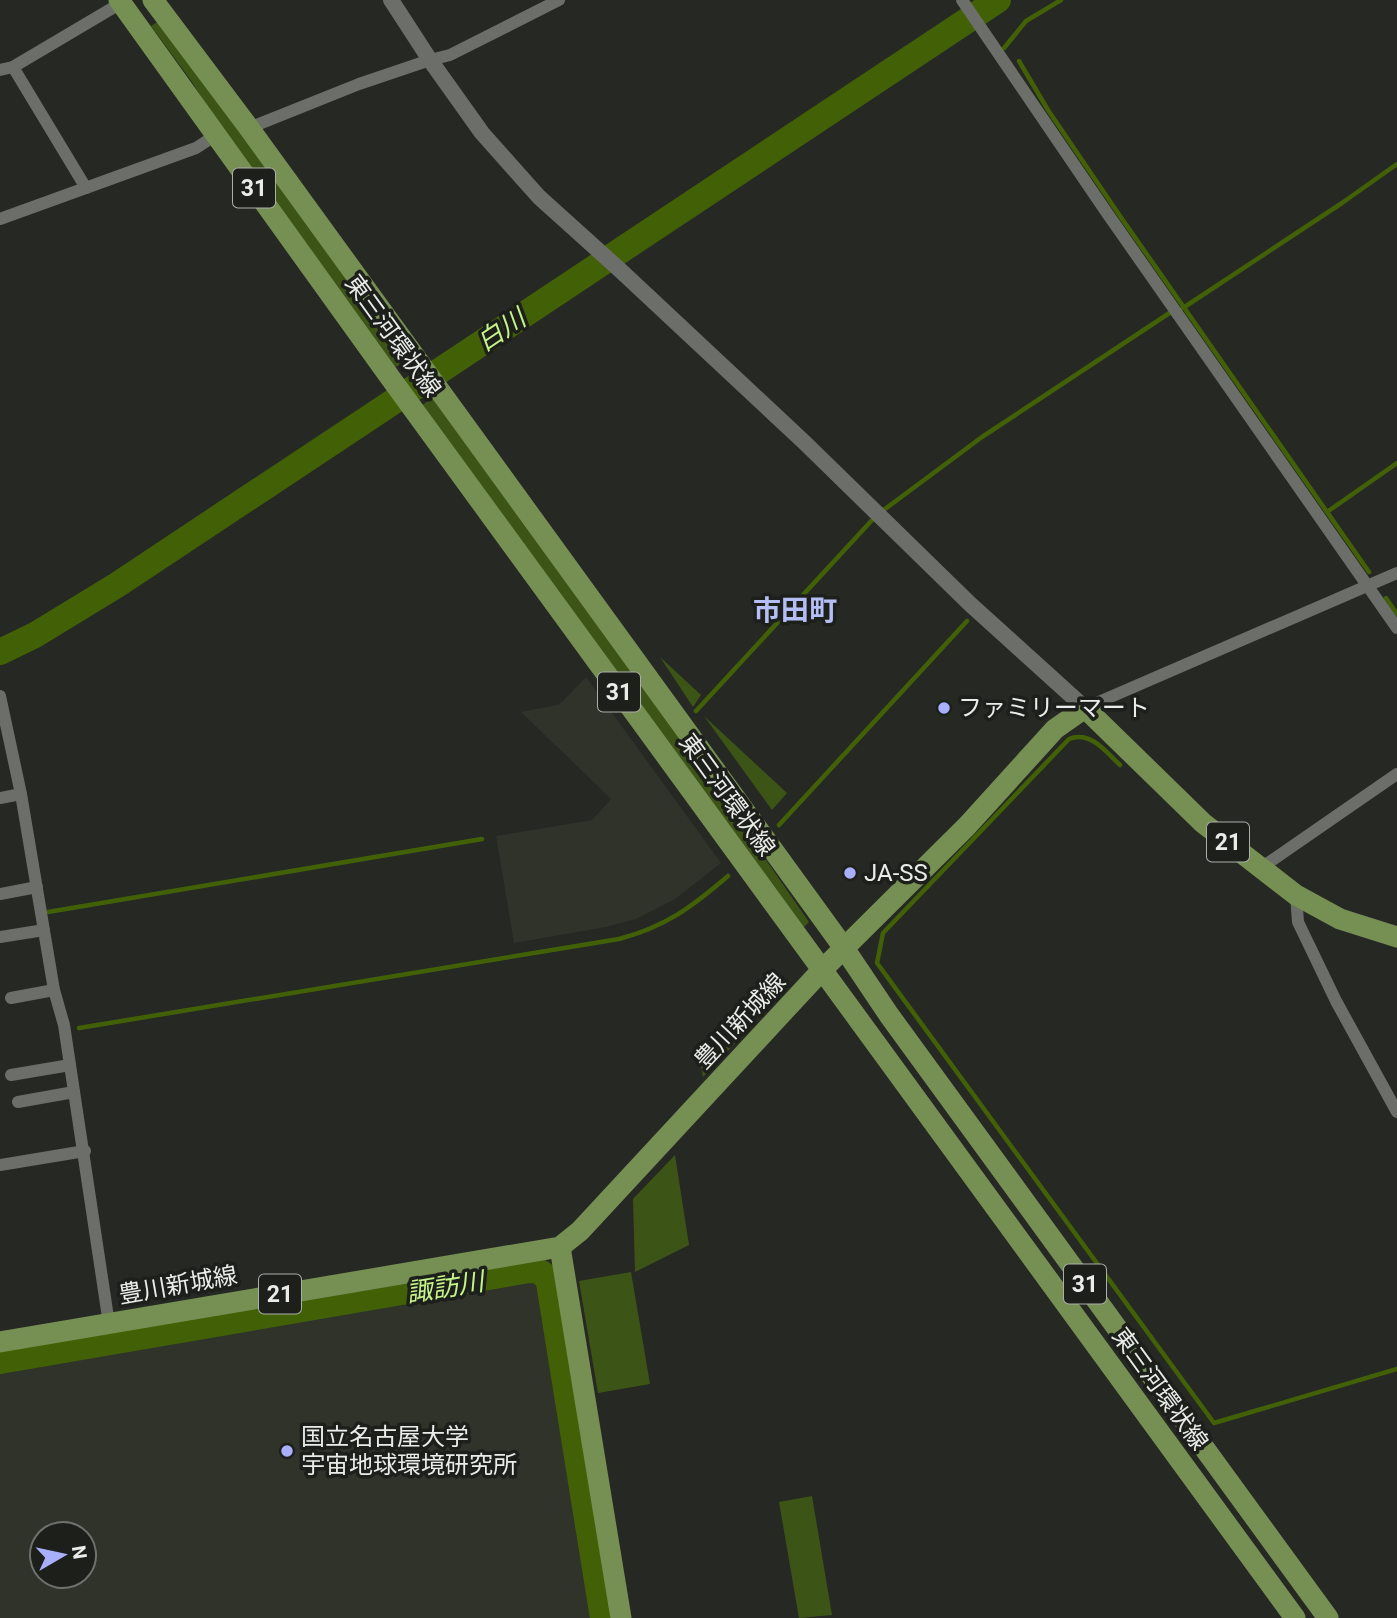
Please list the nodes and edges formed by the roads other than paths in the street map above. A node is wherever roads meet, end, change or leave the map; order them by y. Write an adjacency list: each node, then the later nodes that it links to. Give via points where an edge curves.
1 (153, 0): 8 (main road, 東三河環状線 / 31)
2 (391, 0): 6 (street)
3 (559, 0): 6 (street, via 450,55)
4 (122, 1): 7 (street); 9 (main road, 東三河環状線 / 31)
5 (964, 2): 13 (street)
6 (429, 60): 8 (street); 16 (street, via 490,143 539,197)
7 (4, 67): 10 (street)
8 (250, 128): 27 (main road, 東三河環状線 / 31)
9 (216, 135): 10 (street, via 196,148); 28 (main road, 東三河環状線 / 31)
10 (86, 188): 11 (street)
11 (0, 219)
12 (1397, 573): 13 (street)
13 (1367, 585): 14 (street); 16 (street)
14 (1397, 628)
15 (0, 696): 18 (street)
16 (1085, 708): 20 (main road, 21, via 1203,823); 27 (main road, 豊川新城線, via 1055,729 967,826)
17 (1397, 774): 20 (street)
18 (21, 794): 19 (street); 21 (street)
19 (0, 798)
20 (1261, 868): 23 (main road, 21)
21 (37, 887): 22 (street); 24 (street)
22 (0, 894)
23 (1296, 895): 26 (main road, 21, via 1340,919); 35 (street, via 1298,922)
24 (44, 930): 25 (street); 29 (street)
25 (0, 937)
26 (1397, 937)
27 (844, 948): 28 (main road, 豊川新城線); 43 (main road, 東三河環状線 / 31)
28 (822, 970): 38 (main road, 豊川新城線, via 580,1231); 42 (main road, 東三河環状線 / 31)
29 (54, 990): 30 (street); 31 (street)
30 (11, 998)
31 (70, 1065): 32 (street); 33 (street)
32 (11, 1075)
33 (74, 1092): 34 (street); 36 (street)
34 (18, 1102)
35 (1397, 1112)
36 (85, 1151): 37 (street); 39 (street)
37 (0, 1165)
38 (560, 1247): 39 (main road, 豊川新城線 / 21); 41 (main road)
39 (109, 1324): 40 (main road, 豊川新城線 / 21)
40 (0, 1342)
41 (621, 1618)
42 (1295, 1618)
43 (1328, 1618)

